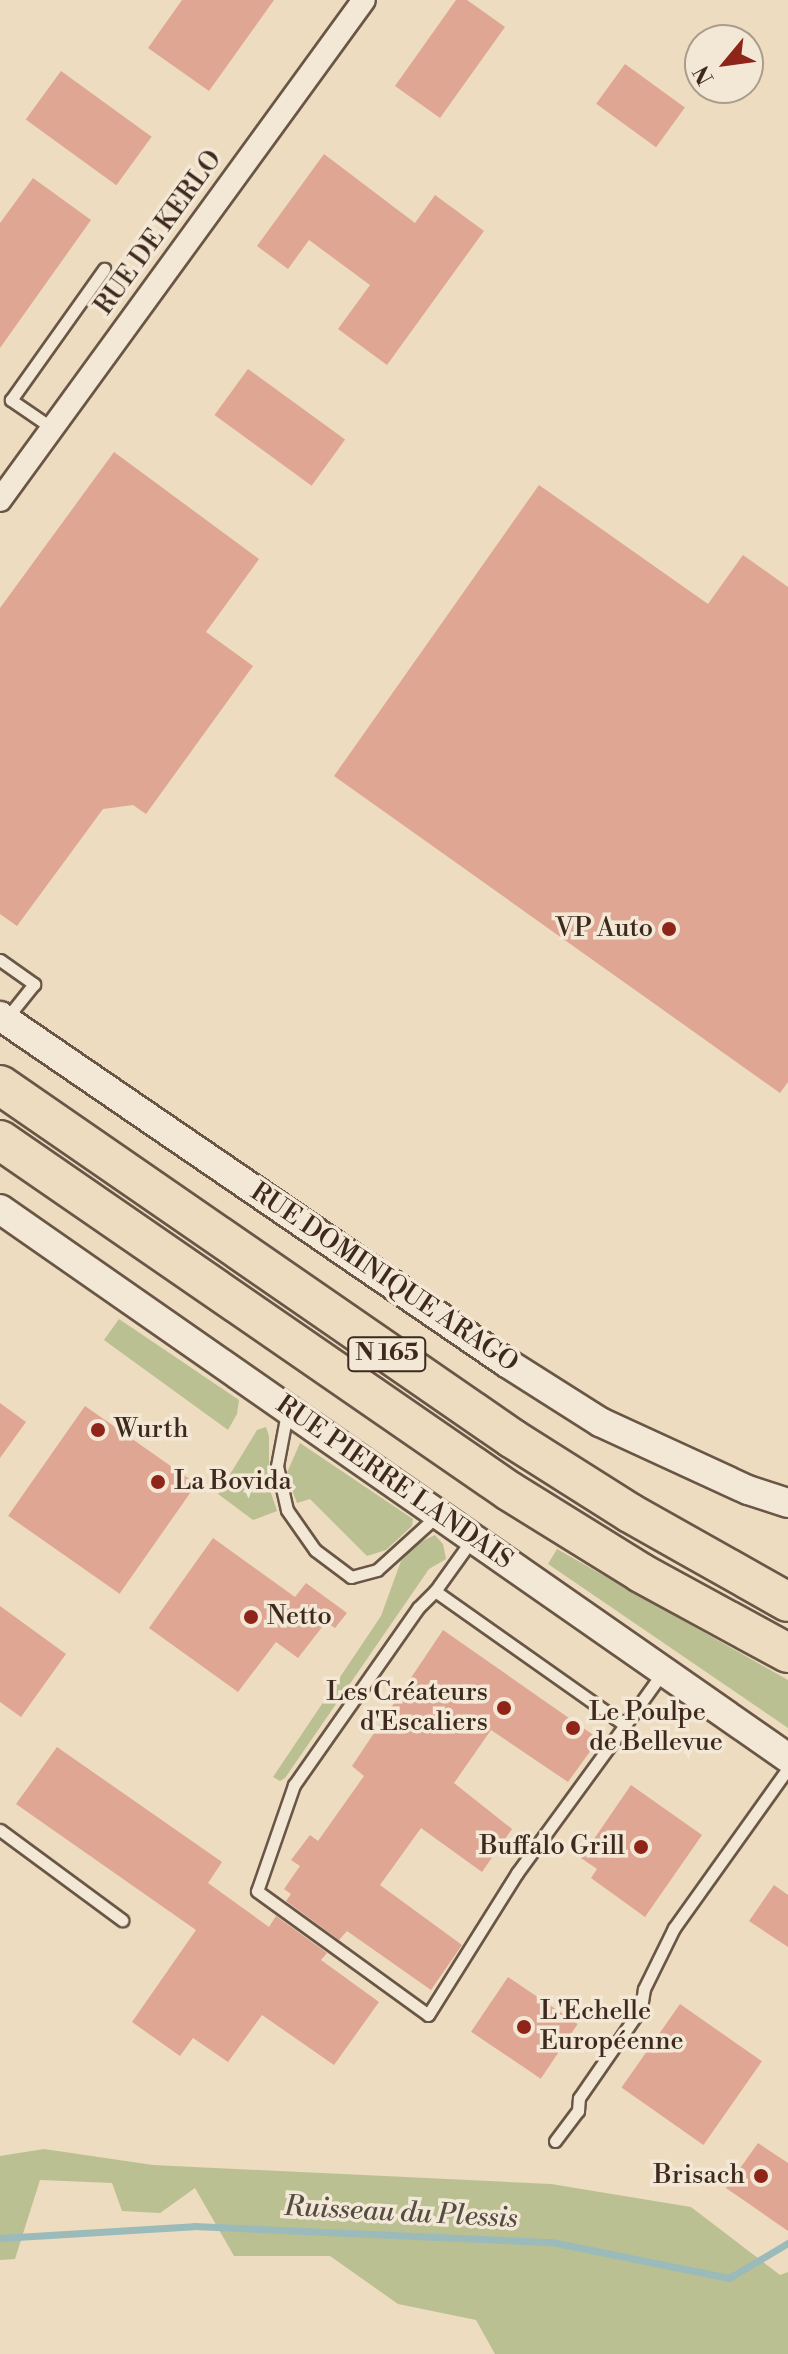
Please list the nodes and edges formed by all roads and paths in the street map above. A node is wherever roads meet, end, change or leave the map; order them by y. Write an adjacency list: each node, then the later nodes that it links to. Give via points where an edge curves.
1 (364, 0): 3 (street, RUE DE KERLO)
2 (104, 269): 3 (lane, via 11,400)
3 (52, 428): 4 (street, RUE DE KERLO)
4 (0, 500)
5 (0, 960): 6 (lane, via 34,984)
6 (3, 1018): 11 (street, RUE DOMINIQUE ARAGO, via 600,1422)
7 (0, 1085): 15 (highway, N 165, via 513,1439 630,1513)
8 (0, 1140): 16 (highway, N 165, via 509,1491 641,1573)
9 (0, 1209): 10 (street, RUE PIERRE LANDAIS)
10 (287, 1409): 12 (street, RUE PIERRE LANDAIS); 12 (lane, via 277,1466 287,1510 315,1550 351,1577 377,1570)
11 (788, 1503)
12 (439, 1514): 13 (street, RUE PIERRE LANDAIS)
13 (473, 1538): 14 (lane); 17 (street, RUE PIERRE LANDAIS)
14 (435, 1591): 18 (lane); 18 (lane, via 294,1785 257,1891 428,2015 517,1873)
15 (788, 1602)
16 (788, 1653)
17 (665, 1669): 18 (lane); 19 (street, RUE PIERRE LANDAIS)
18 (625, 1725)
19 (788, 1758)
20 (788, 1768): 23 (lane, via 674,1928 644,1989 641,2008)
21 (0, 1830): 22 (lane)
22 (122, 1920)
23 (555, 2141)

